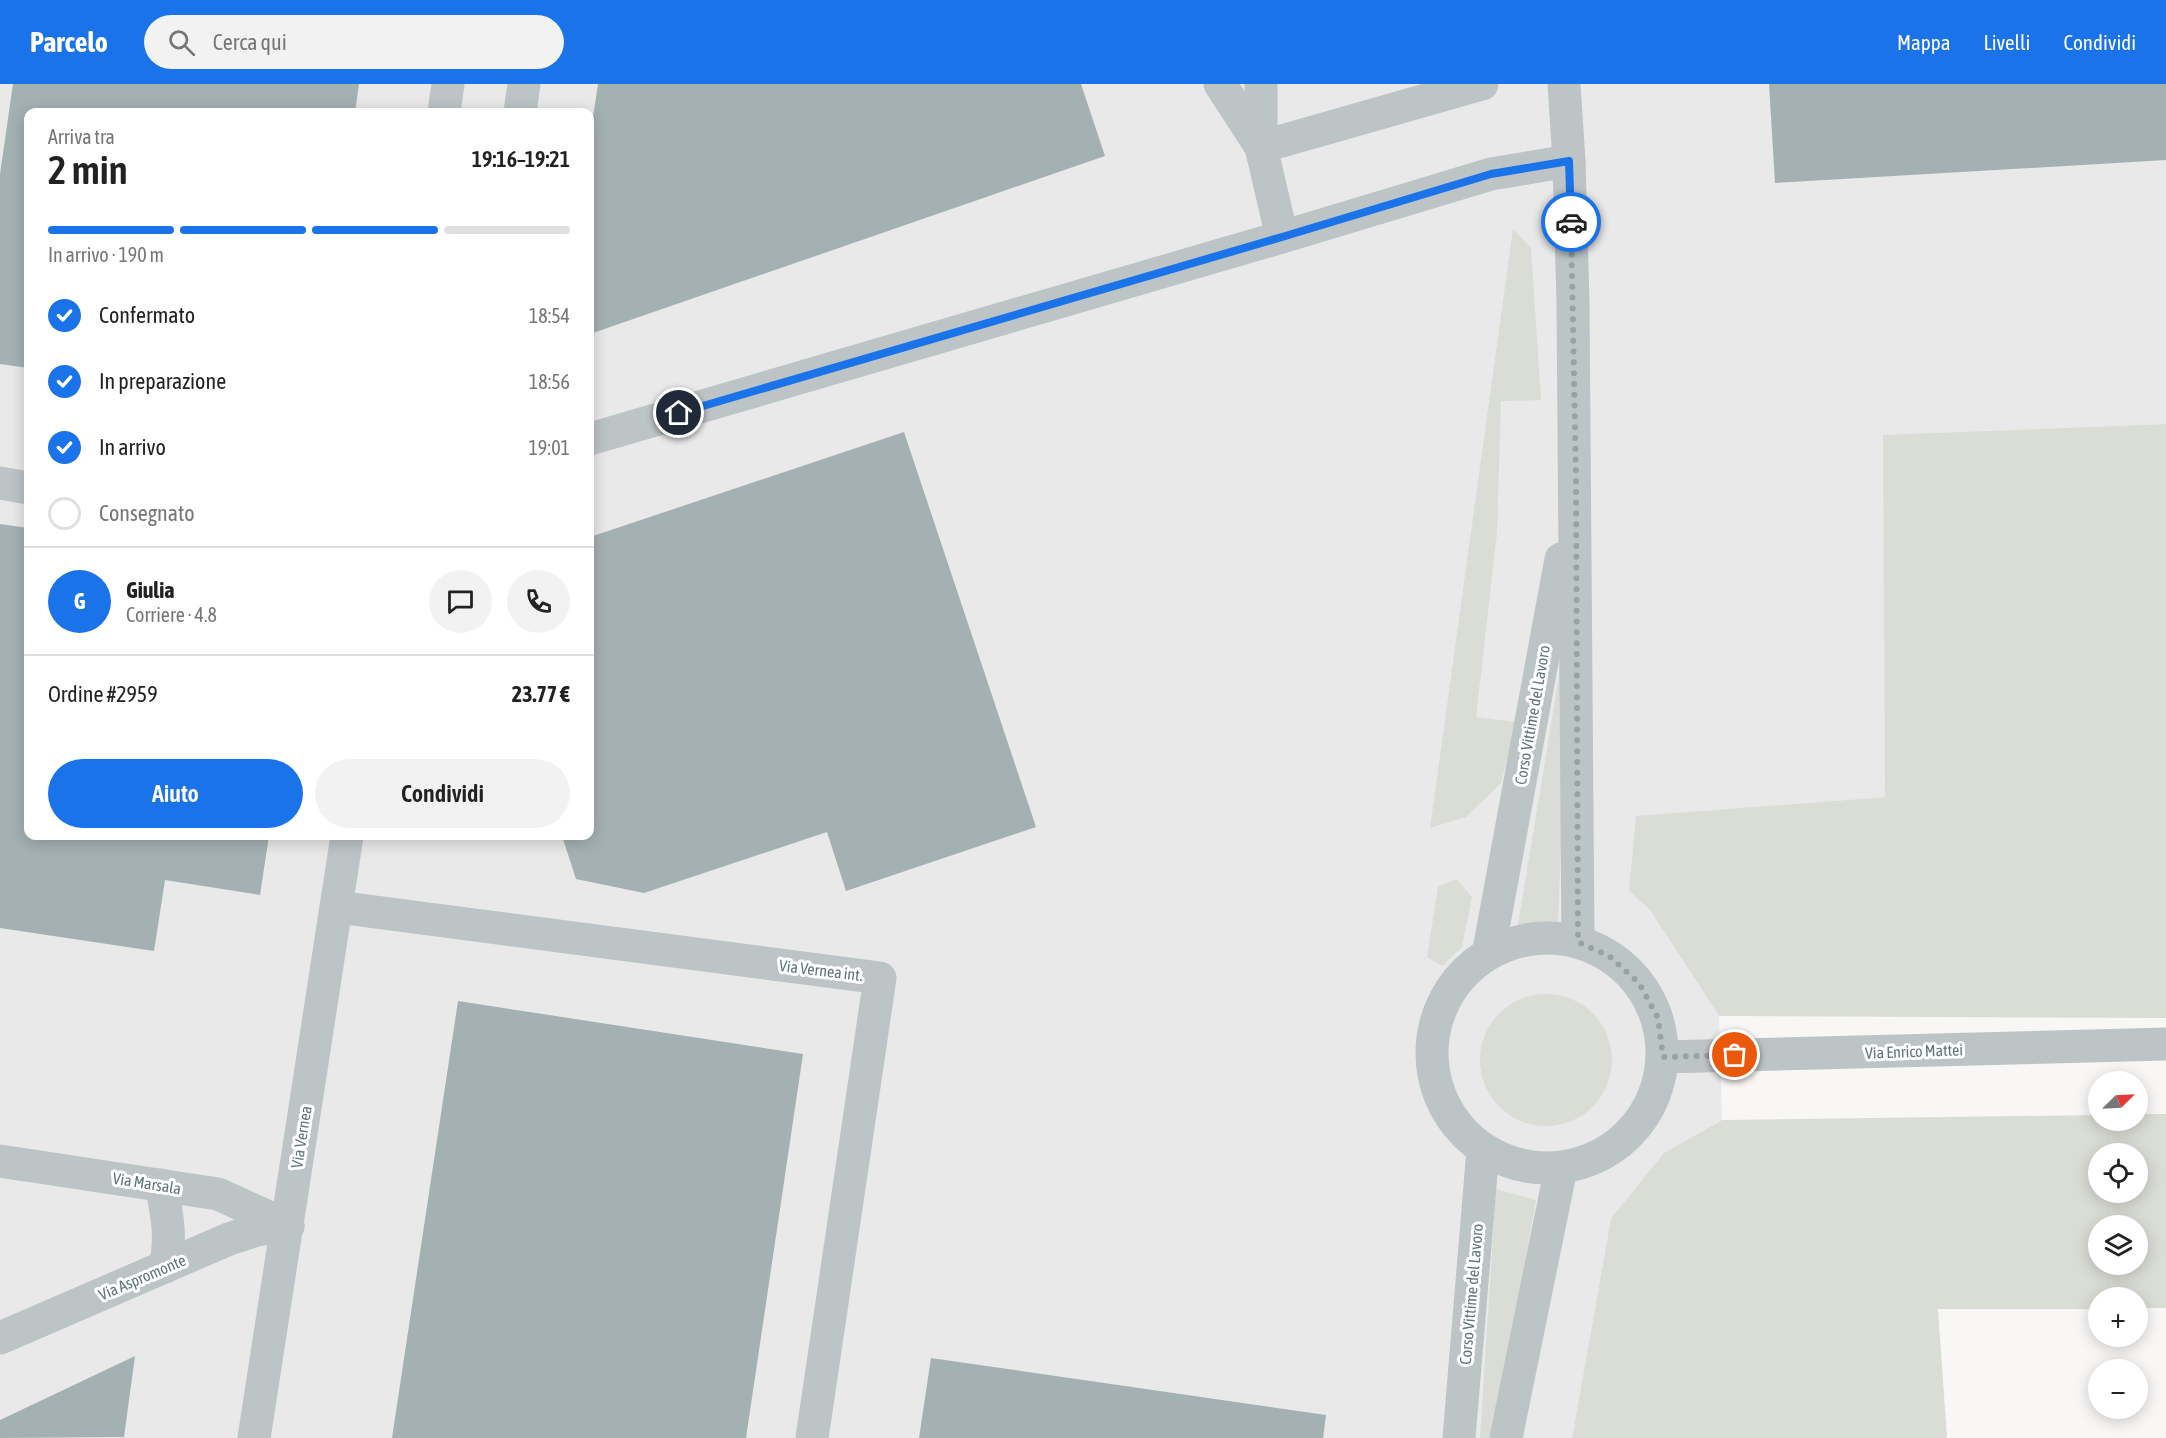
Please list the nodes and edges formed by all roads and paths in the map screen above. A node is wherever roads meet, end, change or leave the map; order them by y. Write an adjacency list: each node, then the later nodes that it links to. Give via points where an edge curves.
1 (448, 84): 7 (street)
2 (524, 84): 8 (street)
3 (1220, 84): 9 (street)
4 (1261, 84): 9 (street)
5 (1482, 84): 9 (street)
6 (1564, 84): 10 (street, Corso Vittime del Lavoro)
7 (445, 108)
8 (521, 108)
9 (1261, 147): 11 (street)
10 (1569, 161): 11 (street, via 1491,174); 13 (street, Corso Vittime del Lavoro)
11 (1282, 237): 12 (street)
12 (594, 438)
13 (1576, 480): 18 (street, Corso Vittime del Lavoro); 19 (street, Corso Vittime del Lavoro)
14 (0, 483): 15 (street)
15 (24, 487)
16 (346, 840): 17 (street, Via Vernea)
17 (337, 907): 26 (street, Via Vernea); 30 (street, Via Vernea int., via 880,978)
18 (1578, 942): 19 (street, via 1538,938); 21 (street, via 1609,956 1639,983 1658,1018)
19 (1489, 950): 22 (street, via 1455,984 1437,1020 1433,1040 1435,1080 1448,1112)
20 (2166, 1044): 21 (street, Via Enrico Mattei)
21 (1663, 1057): 24 (street, via 1654,1098 1632,1132 1600,1157)
22 (1483, 1150): 24 (street, via 1520,1166); 31 (street, Corso Vittime del Lavoro)
23 (0, 1161): 25 (street, Via Marsala)
24 (1562, 1168): 32 (street)
25 (161, 1185): 26 (street, Via Marsala, via 218,1194); 27 (street, via 169,1239)
26 (288, 1226): 27 (street, Via Aspromonte, via 229,1239); 29 (street, Via Vernea)
27 (165, 1267): 28 (street, Via Aspromonte)
28 (0, 1338)
29 (254, 1438)
30 (812, 1438)
31 (1459, 1438)
32 (1506, 1438)

